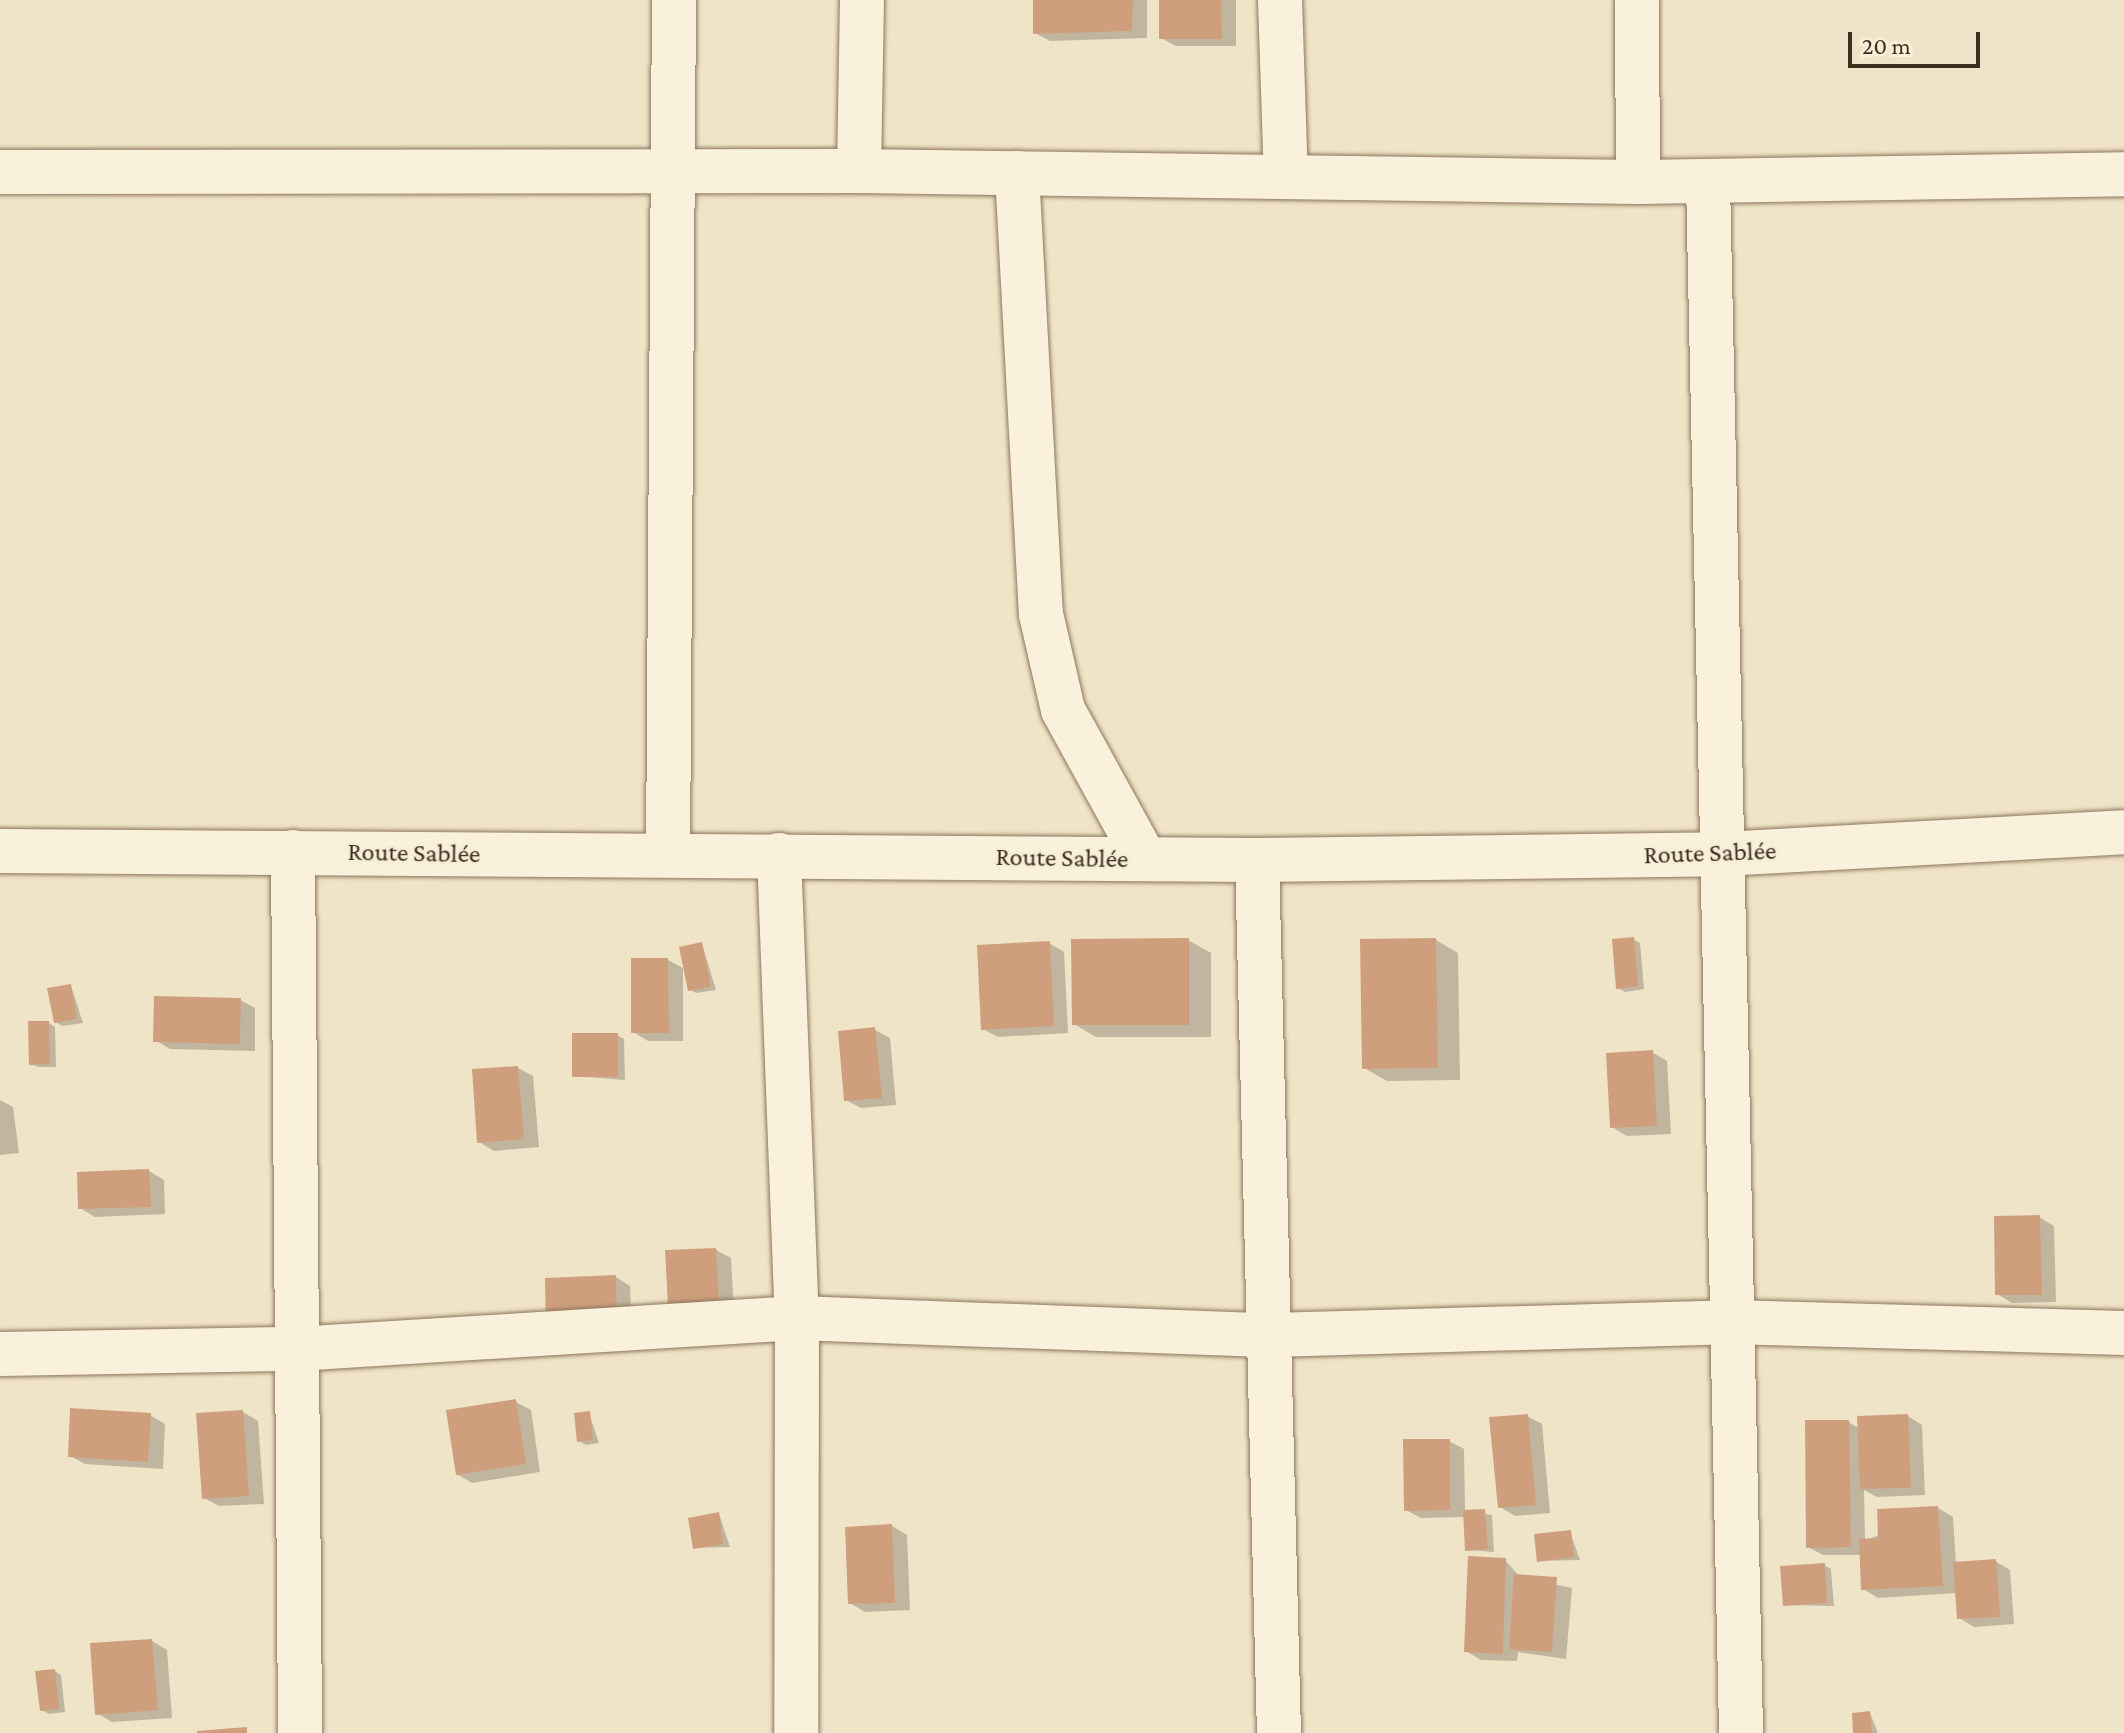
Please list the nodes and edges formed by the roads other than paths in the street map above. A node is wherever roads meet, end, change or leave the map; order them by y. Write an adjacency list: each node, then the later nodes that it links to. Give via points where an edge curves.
1 (674, 0): 9 (street)
2 (862, 0): 5 (street)
3 (1280, 0): 10 (street)
4 (1637, 0): 12 (street)
5 (859, 171): 7 (street); 9 (street)
6 (0, 172): 9 (street)
7 (1017, 173): 10 (street); 19 (street, via 1041,614 1063,710)
8 (2124, 174): 11 (street)
9 (676, 177): 17 (street)
10 (1286, 177): 12 (street)
11 (1708, 181): 12 (street); 16 (street)
12 (1638, 182)
13 (2124, 832): 16 (street, Route Sablée)
14 (0, 851): 15 (street, Route Sablée)
15 (293, 852): 17 (street, Route Sablée); 25 (street)
16 (1721, 854): 20 (street, Route Sablée); 22 (street)
17 (668, 855): 18 (street, Route Sablée)
18 (779, 855): 19 (street, Route Sablée); 21 (street)
19 (1145, 859): 20 (street, Route Sablée)
20 (1257, 860): 24 (street)
21 (797, 1318): 24 (street); 25 (street); 28 (street)
22 (1729, 1322): 23 (street); 24 (street); 30 (street)
23 (2124, 1333)
24 (1271, 1335): 29 (street)
25 (296, 1349): 26 (street); 27 (street)
26 (0, 1354)
27 (300, 1733)
28 (796, 1733)
29 (1279, 1733)
30 (1741, 1733)

